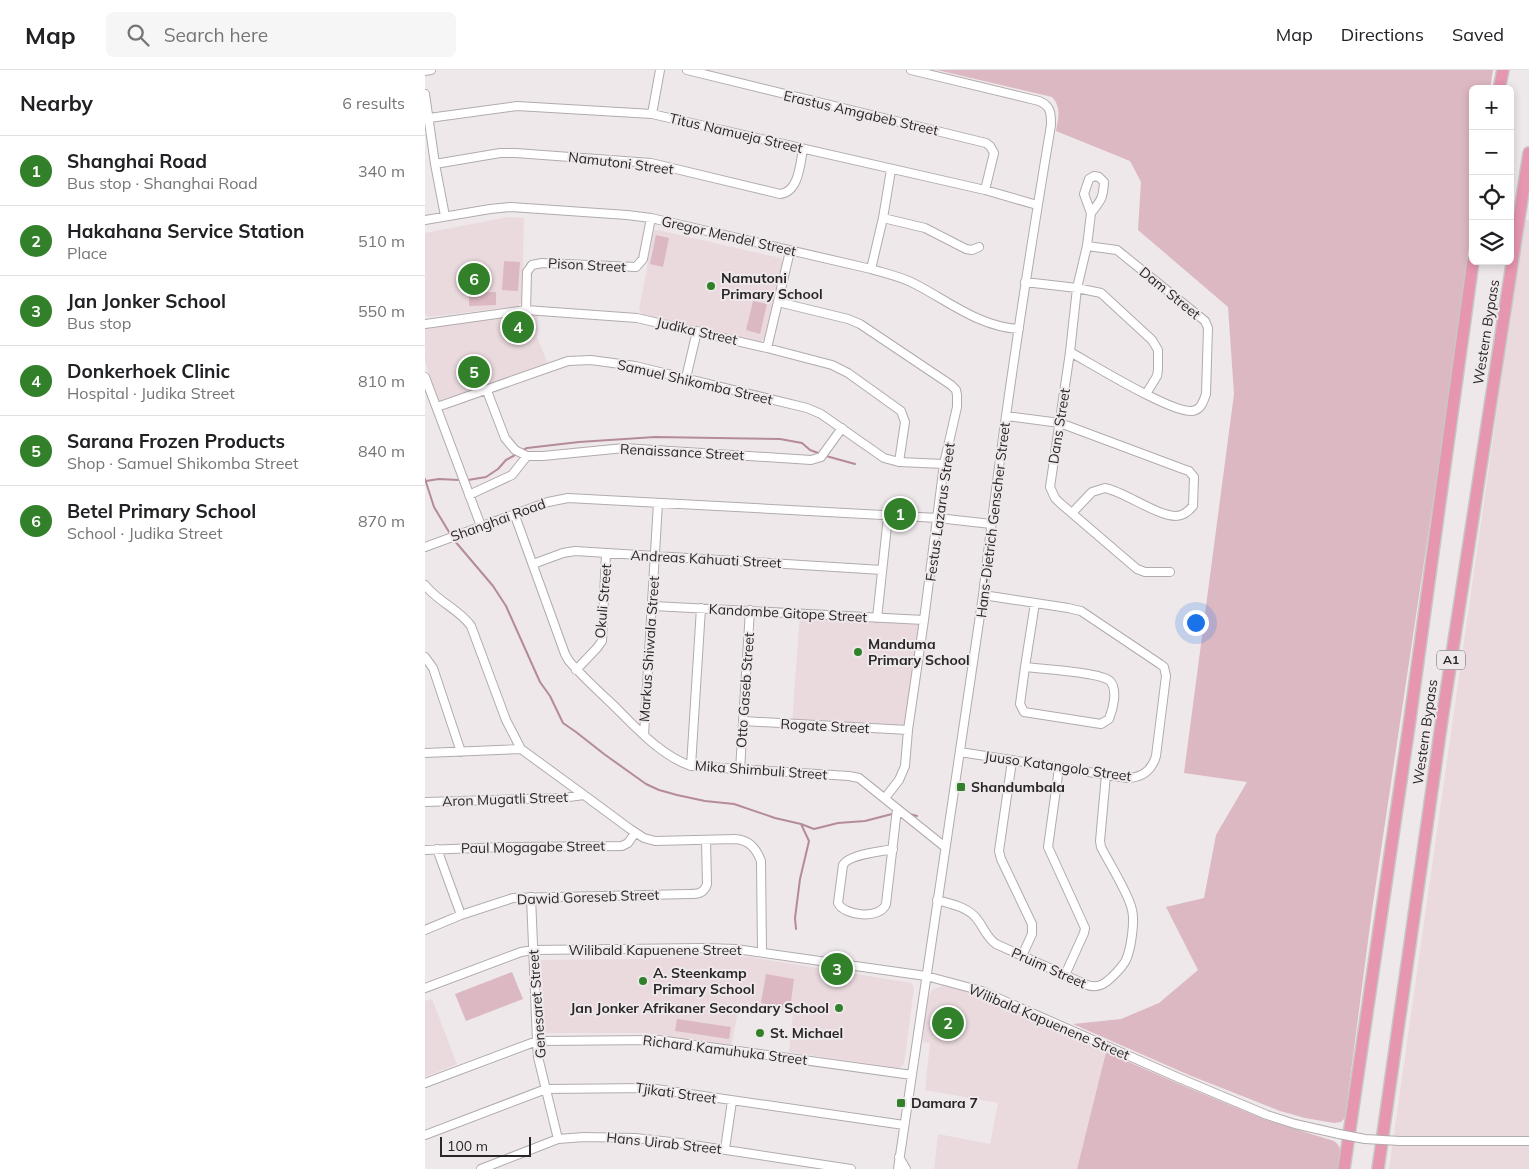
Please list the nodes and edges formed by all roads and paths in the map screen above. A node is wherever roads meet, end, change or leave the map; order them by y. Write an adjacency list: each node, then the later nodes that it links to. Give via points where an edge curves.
1 (431, 70): 7 (street)
2 (660, 70): 11 (street)
3 (687, 70): 17 (street, Erastus Amgabeb Street, via 986,144 994,153)
4 (911, 70): 18 (street, Hans-Dietrich Genscher Street, via 1046,104 1051,125)
5 (1499, 70): 8 (highway)
6 (1503, 70): 9 (highway)
7 (425, 71)
8 (1498, 85)
9 (1499, 85)
10 (425, 94): 12 (street)
11 (653, 114): 12 (street, Titus Namueja Street, via 517,106); 13 (street, Titus Namueja Street)
12 (429, 118): 15 (street)
13 (803, 149): 15 (street, Namutoni Street, via 795,184 780,194 651,163 500,153); 16 (street, Titus Namueja Street)
14 (1529, 153): 122 (highway, Western Bypass / A1, via 1442,719)
15 (435, 164): 20 (street)
16 (891, 170): 17 (street, Titus Namueja Street); 22 (street)
17 (985, 190): 18 (street, Titus Namueja Street)
18 (1037, 205): 29 (street, Hans-Dietrich Genscher Street)
19 (1091, 212): 24 (street, Dans Street)
20 (445, 216): 21 (street, Gregor Mendel Street, via 511,207); 23 (street, Gregor Mendel Street)
21 (651, 218): 26 (street, Gregor Mendel Street); 32 (street, Pison Street, via 643,259 636,268 542,262 532,265 527,272)
22 (883, 218): 25 (street, via 925,228 966,249); 28 (street)
23 (425, 220)
24 (1087, 246): 30 (street, Dans Street); 41 (street, Dam Street, via 1117,250 1207,324 1206,394 1202,405 1193,411 1183,410)
25 (979, 247)
26 (790, 251): 28 (street, Gregor Mendel Street); 31 (street)
27 (1472, 265): 121 (highway, Western Bypass / A1)
28 (871, 269): 34 (street, Gregor Mendel Street, via 911,282 991,324)
29 (1025, 282): 30 (street); 34 (street, Hans-Dietrich Genscher Street)
30 (1077, 288): 37 (street, Dans Street); 41 (street, via 1101,293 1155,343 1158,373)
31 (778, 302): 36 (street); 48 (street, Festus Lazarus Street, via 860,324 951,385 957,395 957,407)
32 (527, 310): 33 (street, Judika Street); 35 (street, Judika Street, via 637,318)
33 (425, 324)
34 (1019, 329): 43 (street, Hans-Dietrich Genscher Street)
35 (697, 331): 36 (street, Judika Street); 39 (street)
36 (767, 348): 47 (street, Judika Street, via 838,368 897,408 905,422)
37 (1070, 352): 41 (street, Dam Street); 44 (street, Dans Street)
38 (425, 378): 42 (street)
39 (686, 378): 40 (street, Samuel Shikomba Street, via 635,366 575,360); 45 (street, Samuel Shikomba Street, via 807,408)
40 (487, 391): 42 (street, Samuel Shikomba Street); 46 (street, via 505,438 515,450)
41 (1146, 394)
42 (437, 408): 49 (street)
43 (1006, 416): 44 (street); 55 (street, Hans-Dietrich Genscher Street)
44 (1060, 423): 52 (street, Dans Street, via 1050,487 1055,498); 52 (street, via 1189,471 1195,481 1193,506 1179,516 1164,513 1105,488 1092,492)
45 (842, 428): 46 (street, Renaissance Street, via 821,456 811,460 624,448); 47 (street, Samuel Shikomba Street, via 884,458)
46 (527, 456): 49 (street, via 512,476)
47 (899, 462): 48 (street, Samuel Shikomba Street)
48 (944, 464): 54 (street, Festus Lazarus Street)
49 (469, 495): 56 (street)
50 (659, 503): 51 (street, Shanghai Road, via 568,498); 53 (street, Shanghai Road); 59 (street, Markus Shiwala Street)
51 (514, 513): 56 (street, Shanghai Road); 60 (street, Mika Shimbuli Street)
52 (1072, 513): 62 (street, Dans Street, via 1137,569)
53 (889, 517): 54 (street, Shanghai Road); 61 (street)
54 (938, 518): 55 (street, Shanghai Road); 70 (street, Festus Lazarus Street)
55 (991, 524): 64 (street, Hans-Dietrich Genscher Street)
56 (481, 526): 57 (street, Shanghai Road)
57 (425, 546)
58 (606, 554): 59 (street, Andreas Kahuati Street); 60 (street, Andreas Kahuati Street, via 569,552); 73 (street, Okuli Street, via 602,641)
59 (655, 556): 61 (street, Andreas Kahuati Street); 66 (street, Markus Shiwala Street)
60 (533, 564): 73 (street, Mika Shimbuli Street, via 565,654)
61 (882, 570): 69 (street)
62 (1170, 572)
63 (425, 585): 77 (street, via 471,626 506,720)
64 (983, 595): 65 (street, Juuso Katangolo Street); 79 (street, Hans-Dietrich Genscher Street)
65 (1035, 603): 72 (street); 85 (street, Juuso Katangolo Street, via 1085,613 1164,667 1166,682 1153,764 1134,778)
66 (653, 606): 67 (street, Kandombe Gitope Street); 76 (street, Markus Shiwala Street)
67 (701, 608): 68 (street, Kandombe Gitope Street); 82 (street)
68 (750, 610): 69 (street, Kandombe Gitope Street); 74 (street, Otto Gaseb Street)
69 (877, 618): 70 (street, Kandombe Gitope Street)
70 (924, 620): 75 (street, Festus Lazarus Street)
71 (425, 656): 78 (street, via 433,668)
72 (1025, 667): 72 (street, via 1020,704 1024,712 1101,724 1109,719 1115,694 1109,680 1095,675)
73 (576, 670): 76 (street, Mika Shimbuli Street)
74 (743, 721): 75 (street, Rogate Street); 84 (street, Otto Gaseb Street)
75 (908, 730): 87 (street, Festus Lazarus Street, via 903,771)
76 (644, 735): 82 (street, Mika Shimbuli Street, via 674,758)
77 (521, 750): 78 (street); 86 (street)
78 (461, 752): 80 (street)
79 (960, 752): 81 (street, Juuso Katangolo Street); 92 (street, Hans-Dietrich Genscher Street)
80 (425, 753)
81 (1012, 761): 83 (street, Juuso Katangolo Street); 102 (street, via 999,851 1032,924 1032,934)
82 (691, 766): 84 (street, Mika Shimbuli Street)
83 (1059, 768): 85 (street, Juuso Katangolo Street); 103 (street, via 1049,847 1085,928)
84 (740, 770): 87 (street, Mika Shimbuli Street, via 854,777 863,780)
85 (1106, 775): 103 (street, Pruim Street, via 1100,841 1132,907 1130,945 1122,966 1100,986 1091,986)
86 (584, 794): 88 (street, Aron Mugatli Street, via 561,798); 90 (street)
87 (885, 798): 89 (street, Mika Shimbuli Street)
88 (425, 802)
89 (897, 810): 92 (street, Mika Shimbuli Street); 93 (street)
90 (635, 833): 91 (street, via 655,841); 95 (street, Paul Mogagabe Street, via 622,846)
91 (706, 840): 96 (street, Dawid Goreseb Street, via 707,884 701,893); 101 (street, via 741,839 757,852 761,861)
92 (945, 847): 97 (street, Hans-Dietrich Genscher Street)
93 (893, 849): 93 (street, via 884,909 876,914 843,910 839,903 845,862)
94 (425, 850): 95 (street, Paul Mogagabe Street)
95 (437, 850): 98 (street)
96 (531, 897): 98 (street, Dawid Goreseb Street, via 513,898); 100 (street, Genesaret Street)
97 (937, 900): 102 (street, Pruim Street, via 968,911 976,917 992,942); 104 (street, Hans-Dietrich Genscher Street)
98 (461, 915): 99 (street, Dawid Goreseb Street)
99 (425, 930)
100 (533, 950): 101 (street, Wilibald Kapuenene Street, via 704,948); 105 (street, Wilibald Kapuenene Street); 106 (street, Genesaret Street)
101 (762, 952): 104 (street, Wilibald Kapuenene Street)
102 (1022, 956): 103 (street, Pruim Street)
103 (1065, 975)
104 (926, 976): 107 (street, Hans-Dietrich Genscher Street); 114 (street, Wilibald Kapuenene Street, bridge, via 982,991 1179,1078 1295,1124 1365,1139)
105 (425, 988)
106 (537, 1041): 107 (street, Richard Kamuhuka Street, via 652,1039); 108 (street, Richard Kamuhuka Street); 109 (street, Genesaret Street)
107 (912, 1075): 111 (street, Hans-Dietrich Genscher Street)
108 (425, 1083)
109 (546, 1089): 110 (street, Tjikati Street, via 642,1087); 112 (street, Tjikati Street); 113 (street, Genesaret Street)
110 (732, 1101): 111 (street, Tjikati Street); 115 (street)
111 (904, 1125): 116 (street, Hans-Dietrich Genscher Street)
112 (425, 1135)
113 (558, 1139): 115 (street, Hans Uirab Street, via 635,1138); 117 (street, Hans Uirab Street)
114 (1529, 1141)
115 (725, 1149): 118 (street, Hans Uirab Street)
116 (899, 1157): 119 (street, Hans-Dietrich Genscher Street); 120 (street)
117 (481, 1169)
118 (851, 1169)
119 (897, 1169)
120 (906, 1169)
121 (1344, 1169)
122 (1378, 1169)

